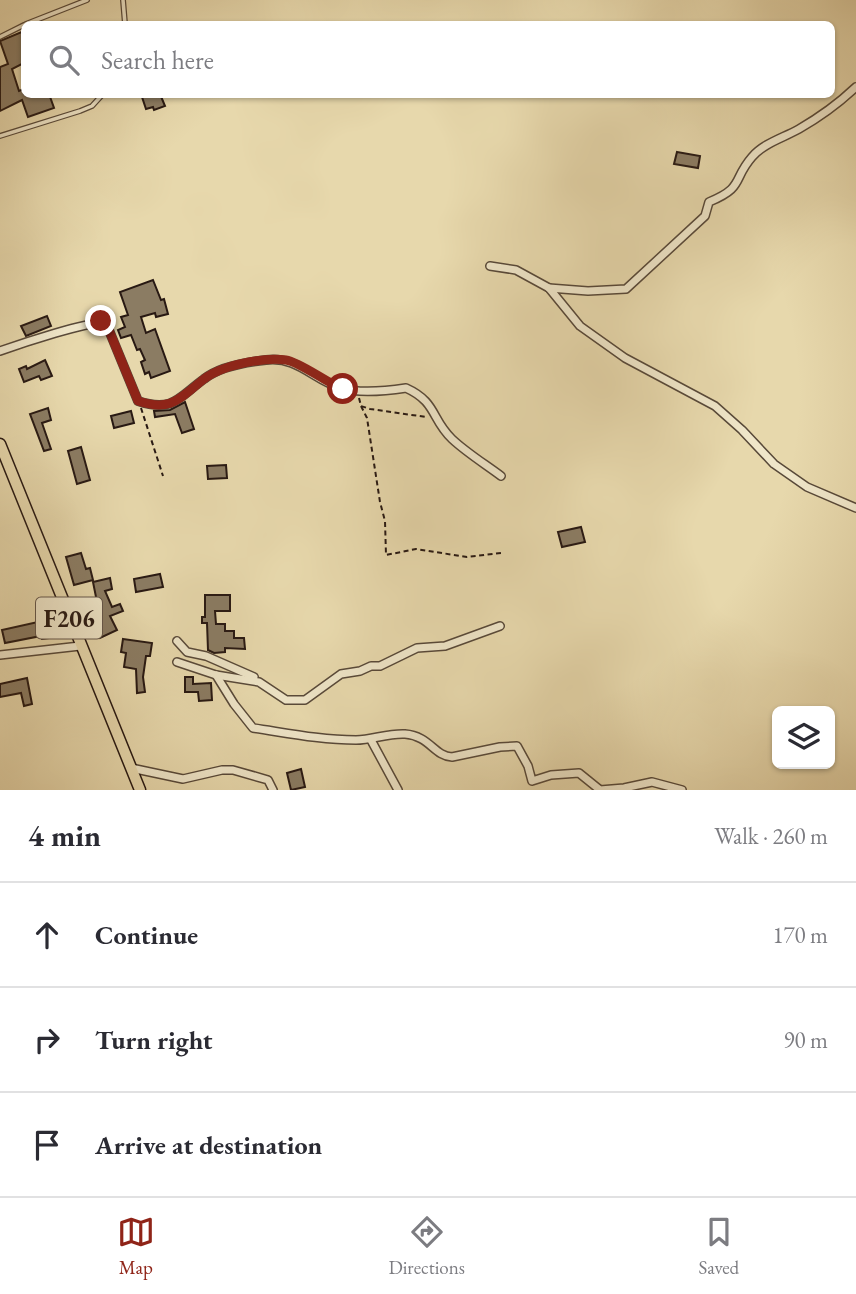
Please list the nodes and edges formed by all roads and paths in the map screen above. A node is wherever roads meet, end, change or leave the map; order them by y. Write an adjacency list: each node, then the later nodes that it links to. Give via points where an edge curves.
1 (87, 0): 3 (lane)
2 (123, 0): 4 (lane)
3 (35, 21)
4 (125, 21)
5 (21, 27): 6 (lane)
6 (0, 37)
7 (856, 87): 11 (street, via 833,108 764,146 728,195 709,202 705,216 626,289)
8 (99, 98): 9 (lane, via 80,111)
9 (0, 136)
10 (489, 266): 11 (street, via 516,270)
11 (549, 288): 20 (street, via 580,326 625,358 715,406 774,464 807,487)
12 (0, 351): 14 (street, via 101,321 106,323)
13 (355, 389): 14 (street, via 329,384 290,360 269,359 214,373 165,406); 15 (path); 16 (street, via 406,388 430,403)
14 (138, 401): 18 (path)
15 (361, 406): 16 (path); 21 (path, via 385,521 386,555 416,549 467,557)
16 (437, 420): 19 (street, via 452,439)
17 (0, 444): 24 (main road, F206)
18 (163, 475)
19 (501, 475)
20 (856, 508)
21 (501, 553)
22 (500, 626): 28 (street, via 445,646 417,648 380,666 341,674 305,700 286,700)
23 (177, 641): 28 (street, via 187,652 261,678)
24 (80, 646): 25 (street); 30 (main road, F206)
25 (0, 655)
26 (177, 662): 27 (street)
27 (216, 675): 28 (street); 29 (street, via 253,728 314,738)
28 (267, 687)
29 (371, 740): 33 (street); 34 (street, via 396,734 415,736 444,757 517,746 532,781 579,773 600,790 652,782)
30 (131, 768): 31 (main road, F206); 32 (street, via 183,779 233,770 268,780)
31 (140, 790)
32 (272, 790)
33 (398, 790)
34 (682, 790)

